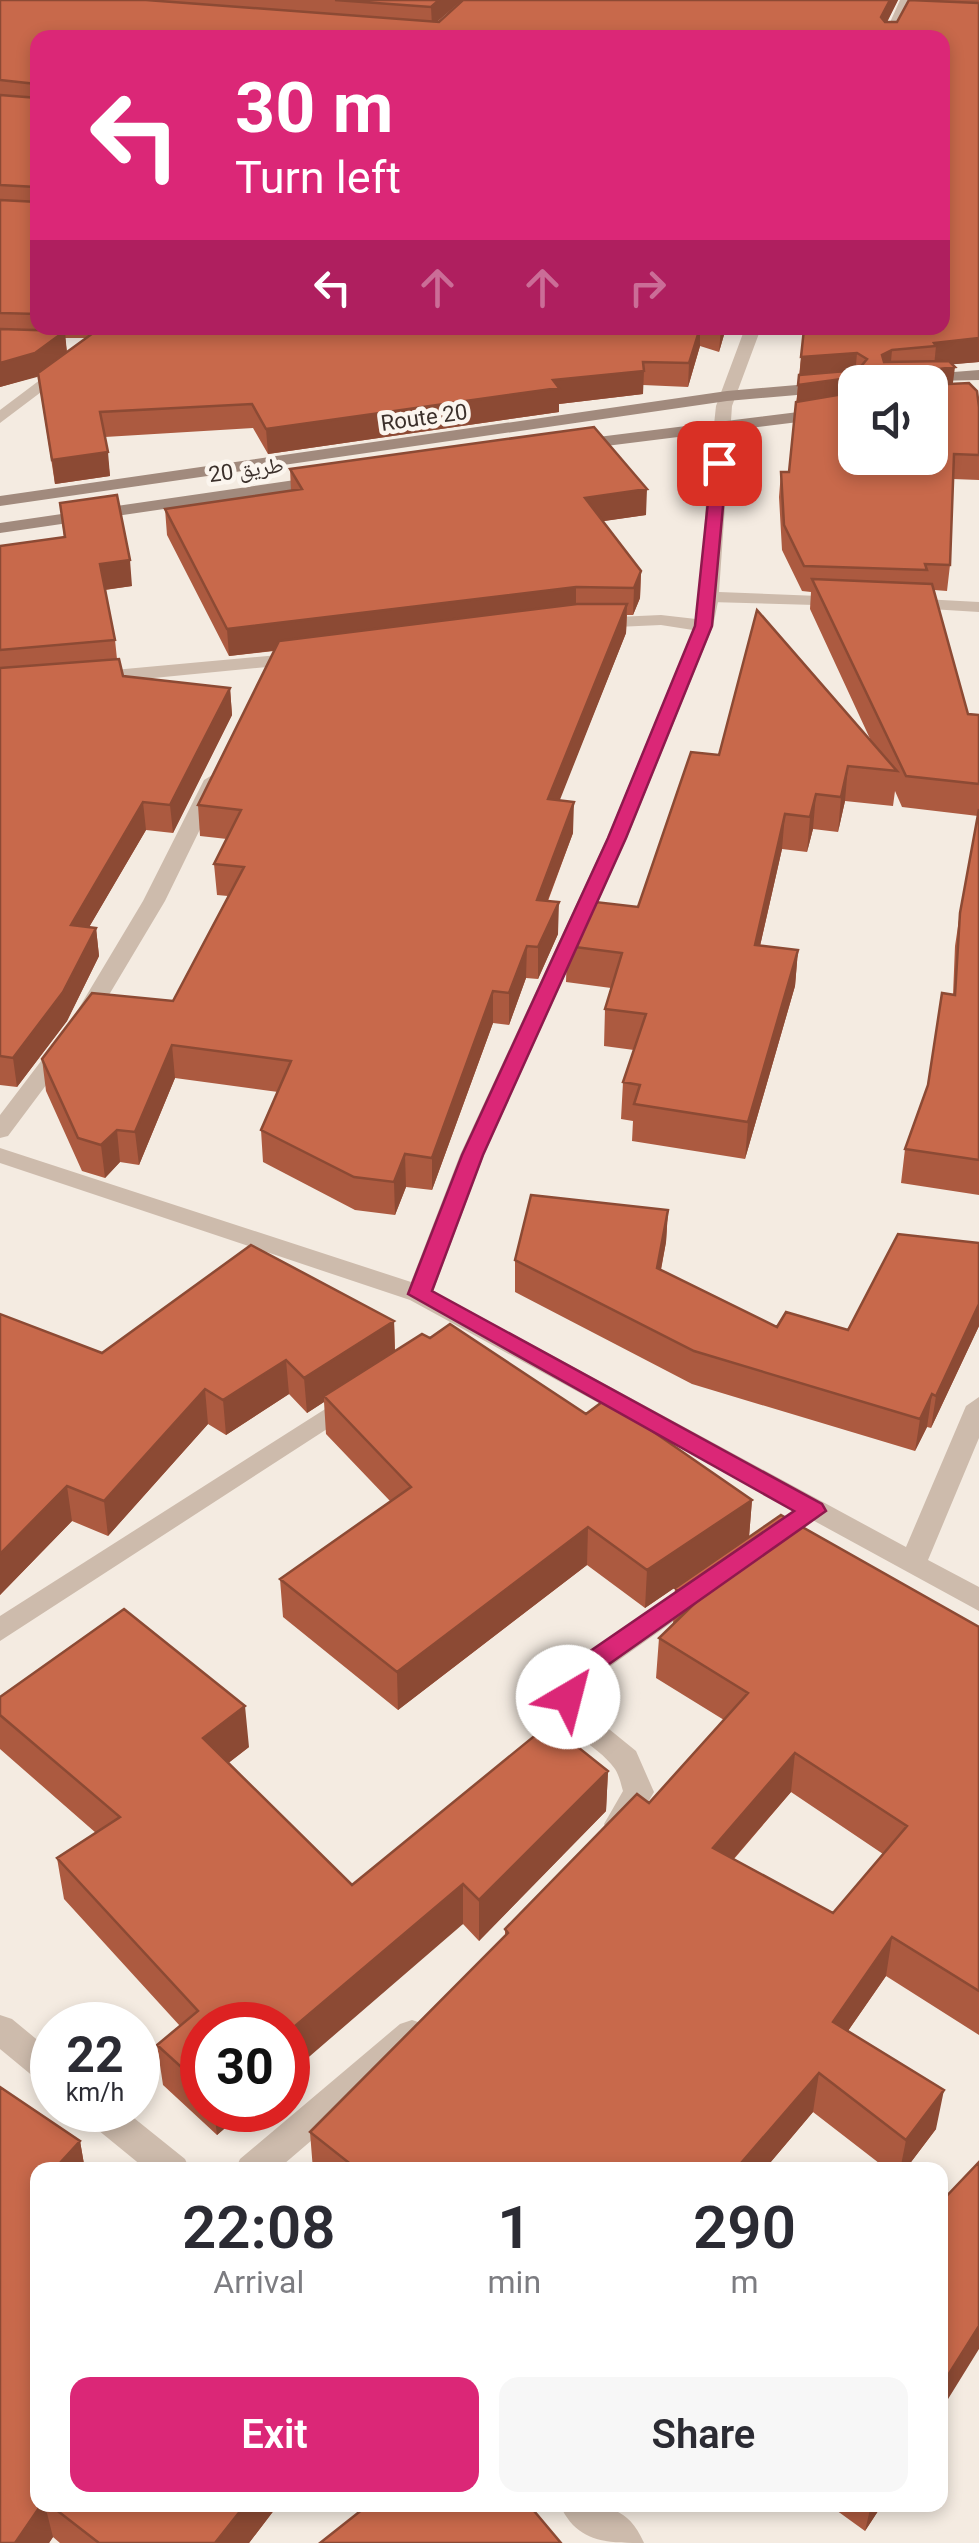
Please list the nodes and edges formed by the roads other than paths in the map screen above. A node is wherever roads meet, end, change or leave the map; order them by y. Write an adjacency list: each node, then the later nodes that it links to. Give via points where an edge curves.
1 (904, 6): 2 (street); 3 (street)
2 (922, 12)
3 (893, 30)
4 (109, 335): 7 (street)
5 (750, 335): 11 (street)
6 (60, 345): 7 (street)
7 (94, 347): 13 (street)
8 (979, 375): 9 (main road)
9 (948, 377)
10 (838, 387): 11 (main road, Route 20)
11 (727, 396): 14 (street); 17 (main road, Route 20)
12 (838, 412): 14 (main road)
13 (0, 418)
14 (723, 425): 15 (main road); 19 (street)
15 (547, 449)
16 (338, 478): 18 (main road, طريق 20)
17 (0, 501)
18 (0, 528)
19 (710, 597): 20 (street); 22 (street)
20 (979, 608)
21 (581, 624): 22 (street, via 661,620)
22 (704, 626): 28 (street, via 617,838 472,1155)
23 (330, 656): 24 (street, via 267,672)
24 (78, 680)
25 (221, 765): 26 (street, via 154,901 80,1025)
26 (0, 1131)
27 (0, 1155): 28 (street)
28 (419, 1294): 31 (street, via 460,1330)
29 (368, 1390): 36 (street)
30 (979, 1406): 33 (street)
31 (814, 1511): 32 (street); 33 (street)
32 (782, 1533)
33 (913, 1564): 35 (street)
34 (734, 1566): 37 (street, via 574,1676 568,1697 578,1724 626,1758 640,1792)
35 (979, 1600)
36 (0, 1630)
37 (596, 1847)
38 (438, 2010): 43 (street)
39 (0, 2029): 40 (street)
40 (30, 2054)
41 (126, 2132): 42 (street)
42 (163, 2162)
43 (261, 2162)
44 (587, 2512): 45 (street)
45 (625, 2543)

